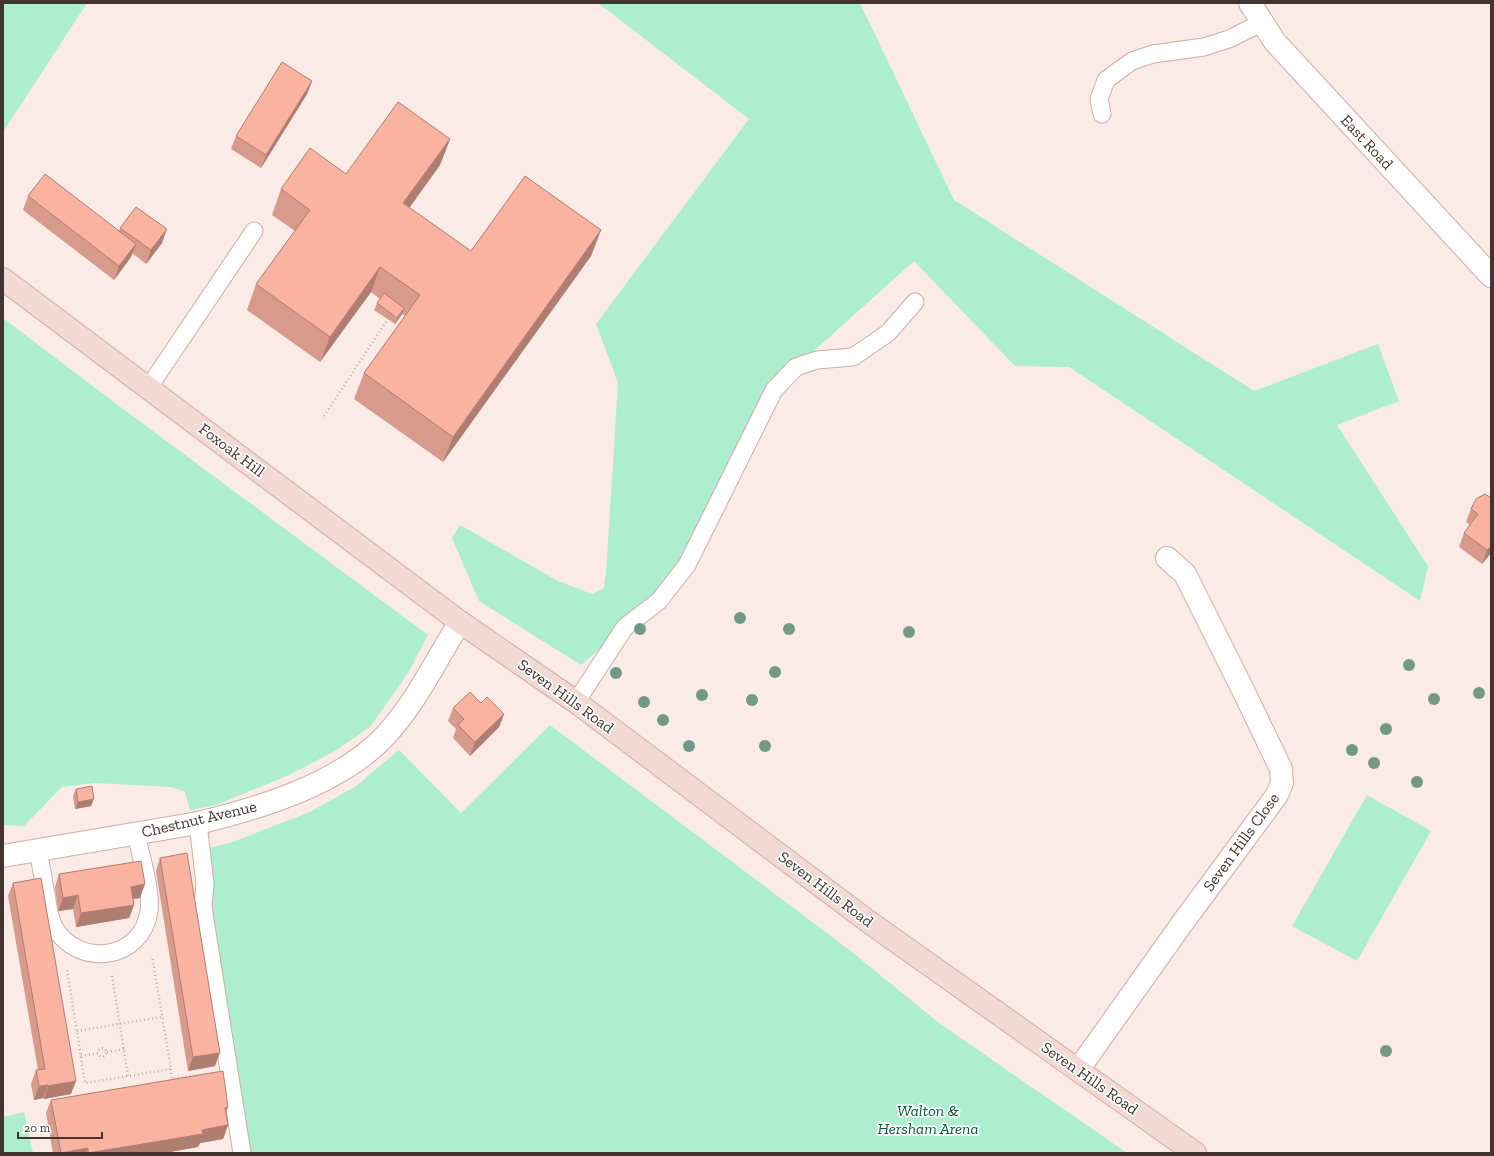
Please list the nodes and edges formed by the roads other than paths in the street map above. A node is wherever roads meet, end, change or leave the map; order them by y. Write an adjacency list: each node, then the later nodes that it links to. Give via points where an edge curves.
1 (1250, 3): 2 (street, East Road)
2 (1263, 22): 3 (lane, via 1229,39 1204,47 1153,54 1132,61 1106,80 1099,99); 5 (street, East Road, via 1275,42)
3 (1102, 114)
4 (254, 231): 8 (lane)
5 (1491, 276)
6 (3, 279): 8 (main road, Foxoak Hill)
7 (915, 302): 11 (lane, via 888,334 853,357 817,360 796,367 774,390 687,565 659,601 624,627)
8 (148, 387): 10 (main road, Foxoak Hill)
9 (1167, 558): 16 (street, Seven Hills Close, via 1185,574 1244,690 1281,770 1282,783 1277,795)
10 (460, 622): 11 (main road, Seven Hills Road); 12 (street, Chestnut Avenue, via 404,712 385,736 366,754 343,769 285,797)
11 (576, 702): 16 (main road, Seven Hills Road, via 869,922)
12 (198, 823): 13 (street, Chestnut Avenue); 17 (lane, via 205,884 203,907)
13 (136, 833): 14 (street, Chestnut Avenue); 14 (lane, via 150,896 146,924 127,946 108,954 85,952 72,947 53,925)
14 (38, 850): 15 (street, Chestnut Avenue)
15 (3, 856)
16 (1078, 1070): 18 (main road, Seven Hills Road)
17 (242, 1153)
18 (1195, 1153)

